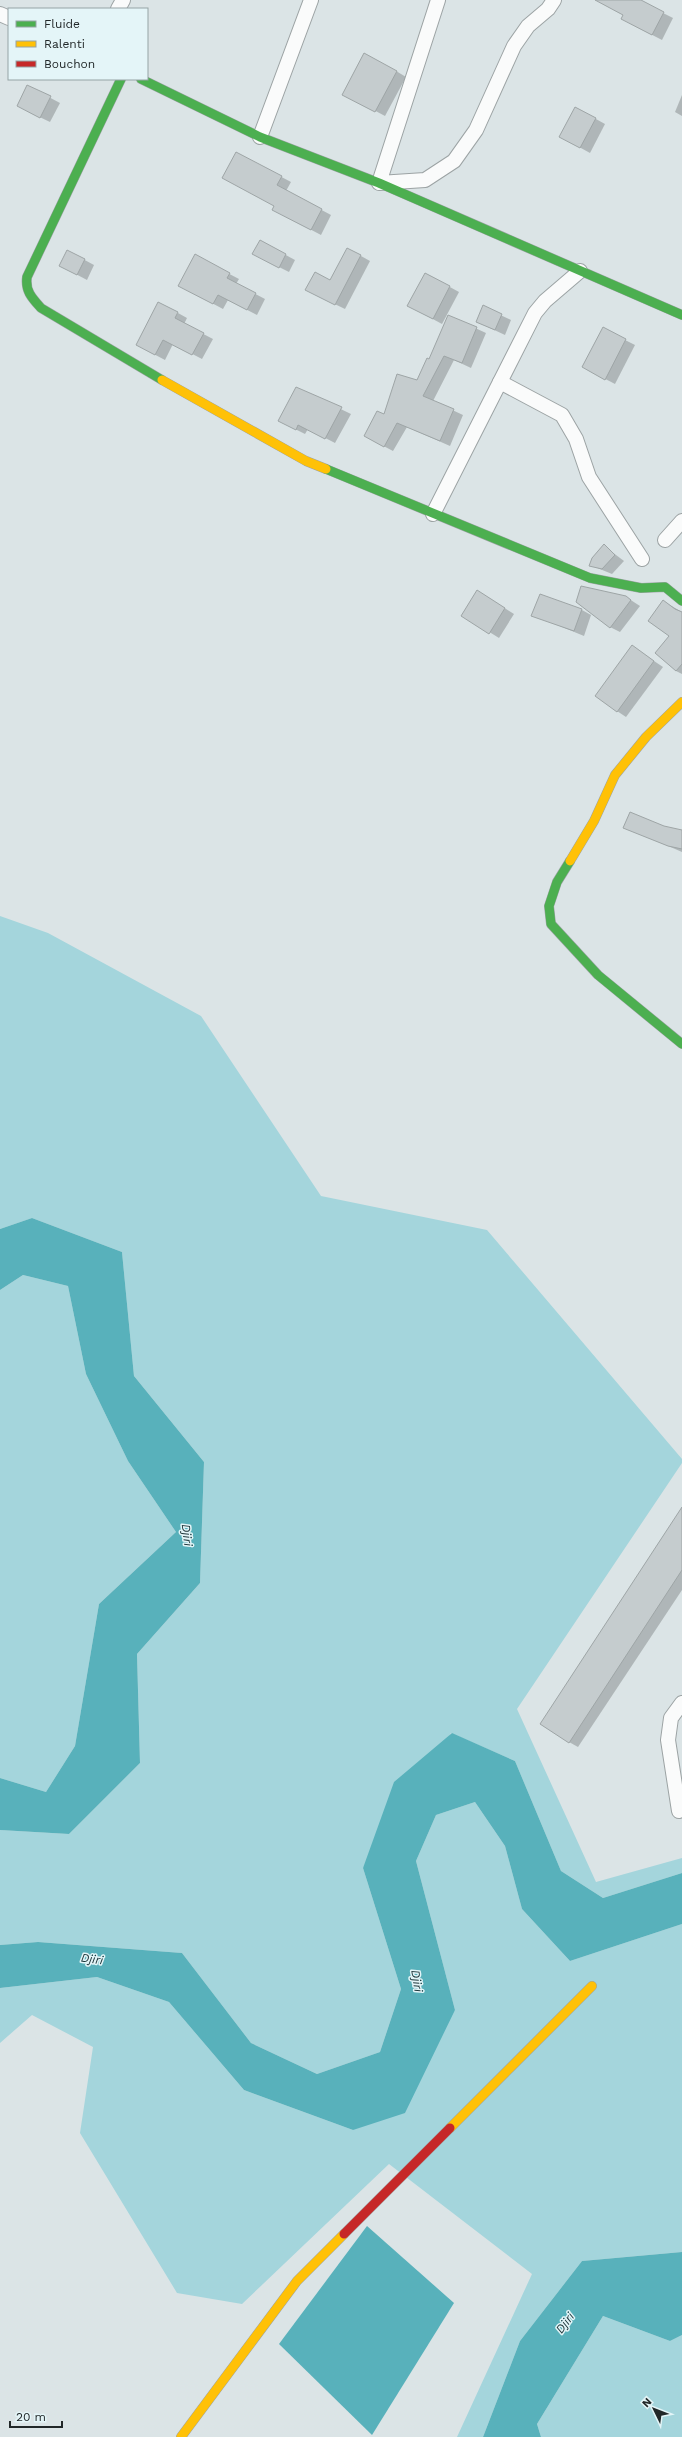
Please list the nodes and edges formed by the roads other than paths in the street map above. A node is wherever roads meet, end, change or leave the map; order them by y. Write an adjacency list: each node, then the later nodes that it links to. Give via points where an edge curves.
1 (311, 0): 6 (street)
2 (438, 0): 7 (street)
3 (554, 0): 7 (street, via 548,9 528,26 514,46 476,130 454,161 425,180)
4 (121, 80): 11 (street, via 27,277 26,286 30,295 40,308 123,358 306,461)
5 (143, 80): 6 (street)
6 (260, 137): 7 (street)
7 (379, 183): 8 (street)
8 (580, 271): 9 (street); 10 (street, via 539,306)
9 (682, 315)
10 (500, 382): 11 (street); 14 (street, via 562,415 576,439 589,477)
11 (433, 514): 15 (street, via 590,578 641,588 665,588)
12 (682, 521): 13 (street)
13 (664, 540)
14 (642, 559)
15 (682, 601)
16 (682, 702): 17 (street, via 646,737 615,775 594,821 557,882 549,906 551,924 598,975)
17 (682, 1044)
18 (682, 1702): 19 (street, via 671,1718 668,1740)
19 (679, 1812)
20 (592, 1986): 21 (street, via 297,2281)
21 (182, 2437)

